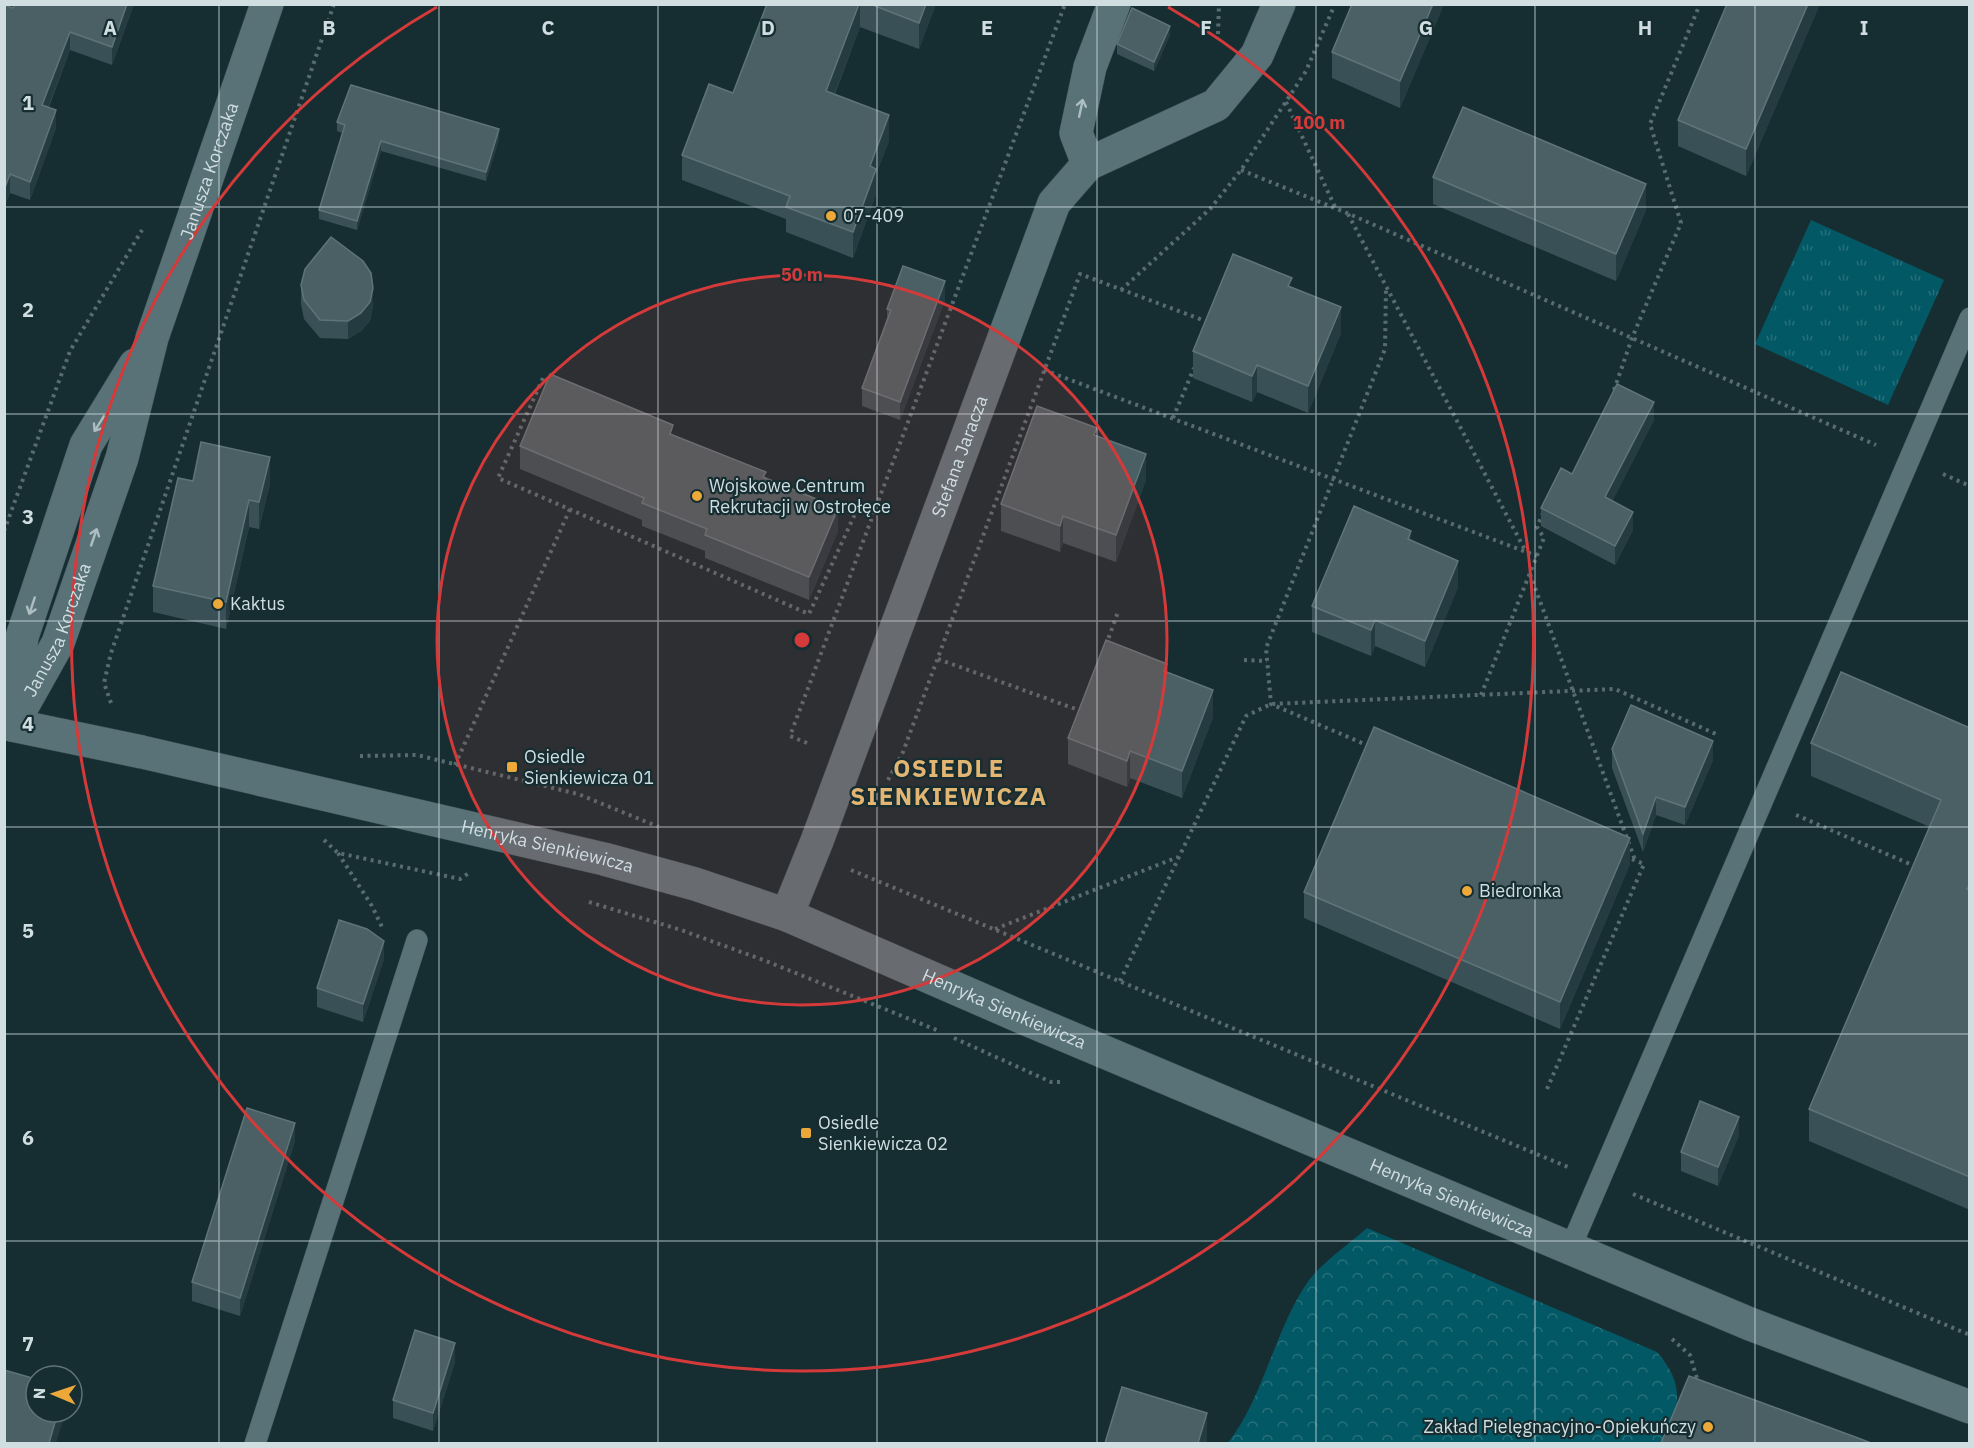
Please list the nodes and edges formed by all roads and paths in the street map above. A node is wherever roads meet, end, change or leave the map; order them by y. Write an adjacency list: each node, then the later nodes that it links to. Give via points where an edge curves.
1 (267, 4): 44 (street, Janusza Korczaka, via 152,338 122,459 58,644)
2 (334, 4): 42 (path, via 111,653 104,683)
3 (1065, 4): 46 (path, via 790,736)
4 (1114, 4): 9 (street, one-way to 4, via 1076,133 1090,67)
5 (1279, 4): 9 (street, via 1257,55 1216,105)
6 (1335, 4): 8 (path, via 1306,72)
7 (1700, 4): 18 (path, via 1650,124 1681,223)
8 (1286, 102): 10 (path); 11 (path)
9 (1088, 164): 61 (street, Stefana Jaracza, via 1054,203)
10 (1241, 170): 11 (path); 15 (path, via 1210,209)
11 (1335, 208): 12 (path)
12 (1347, 213): 14 (path); 18 (path)
13 (146, 222): 30 (path, via 70,351)
14 (1386, 288): 25 (path, via 1384,349); 31 (path)
15 (1121, 290): 17 (path); 20 (path, via 1080,274)
16 (1970, 318): 24 (lane)
17 (1213, 324)
18 (1632, 338): 22 (path); 24 (path)
19 (1195, 366): 23 (path)
20 (1044, 370): 23 (path); 36 (path)
21 (543, 378): 28 (path, via 498,478)
22 (1612, 397)
23 (1173, 418): 25 (path)
24 (1910, 460): 26 (path); 51 (lane)
25 (1333, 478): 31 (path); 38 (path, via 1266,648)
26 (1970, 486)
27 (1547, 505): 32 (path, via 1537,526 1544,538)
28 (570, 509): 29 (path, via 809,614); 49 (path)
29 (855, 514)
30 (4, 531)
31 (1526, 553): 32 (path)
32 (1537, 556): 33 (path)
33 (1530, 573): 39 (path); 40 (path)
34 (1118, 612): 35 (path)
35 (1101, 656)
36 (938, 658): 41 (path, via 1081,711); 50 (path, via 903,752)
37 (1244, 660): 38 (path)
38 (1267, 661): 43 (path)
39 (1573, 691): 40 (path); 45 (path, via 1615,688); 56 (path)
40 (1481, 695): 43 (path)
41 (1085, 700)
42 (112, 704)
43 (1271, 704): 47 (path); 54 (path, via 1246,716)
44 (8, 724): 61 (street, Henryka Sienkiewicza, via 604,859)
45 (1716, 734)
46 (811, 745)
47 (1378, 750)
48 (351, 757): 49 (path, via 417,754)
49 (455, 765): 52 (path, via 578,794)
50 (883, 789)
51 (1763, 801): 59 (path); 69 (lane)
52 (664, 829)
53 (316, 835): 58 (path, via 338,853 460,879)
54 (1179, 856): 62 (path); 64 (path)
55 (1624, 856): 56 (path)
56 (1635, 860): 68 (path, via 1644,864)
57 (854, 861): 62 (path, via 850,870)
58 (479, 871)
59 (1926, 871)
60 (587, 902): 65 (path, via 766,961)
61 (787, 915): 70 (street, Henryka Sienkiewicza)
62 (994, 929): 64 (path)
63 (417, 940): 75 (lane)
64 (1120, 981): 69 (path)
65 (941, 1032)
66 (951, 1036): 67 (path, via 1051,1082)
67 (1066, 1082)
68 (1547, 1089)
69 (1600, 1180): 70 (lane); 72 (path)
70 (1570, 1249): 74 (street, Henryka Sienkiewicza, via 1750,1324)
71 (1661, 1335): 73 (path, via 1690,1355)
72 (1970, 1335)
73 (1700, 1389)
74 (1970, 1407)
75 (255, 1443)

